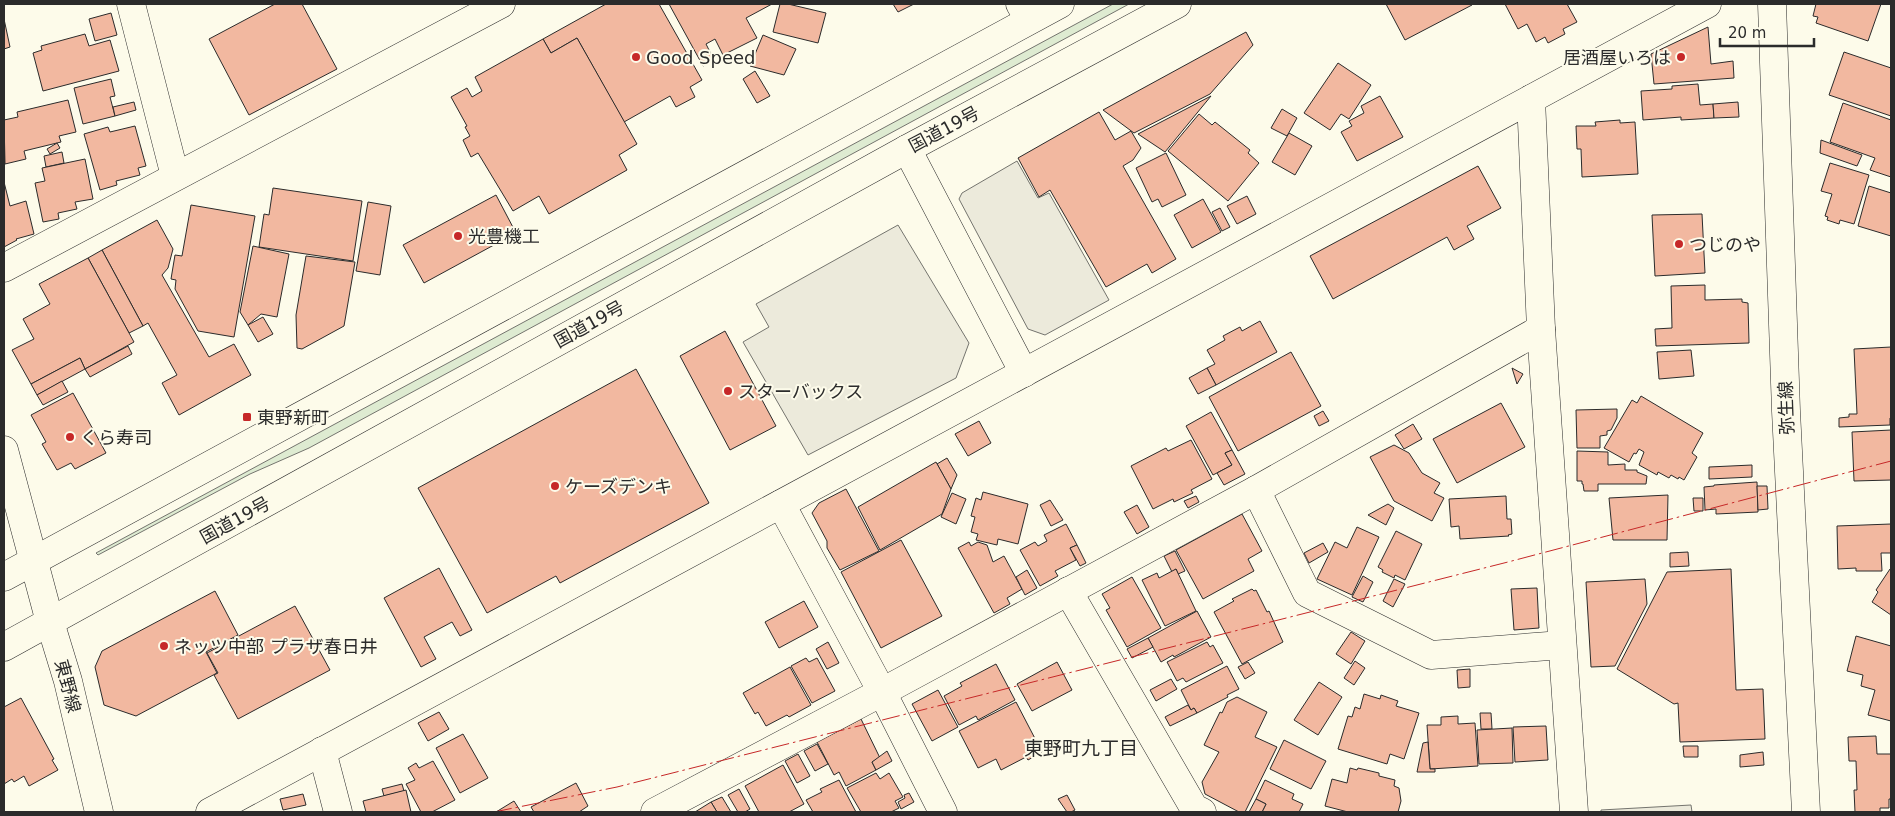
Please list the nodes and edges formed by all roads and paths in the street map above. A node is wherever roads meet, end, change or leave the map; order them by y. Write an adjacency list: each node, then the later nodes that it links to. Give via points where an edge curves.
1 (131, 4): 10 (main road)
2 (501, 4): 10 (main road)
3 (1060, 4): 7 (main road)
4 (1176, 4): 9 (main road, 国道19号)
5 (1707, 4): 8 (main road)
6 (1772, 4): 32 (main road, 弥生線, via 1786,411)
7 (1025, 12): 17 (main road)
8 (1531, 99): 12 (main road); 13 (main road)
9 (906, 149): 13 (main road); 20 (main road, 国道19号)
10 (175, 176): 11 (main road)
11 (4, 268)
12 (1541, 329): 15 (main road); 21 (main road)
13 (1024, 373): 16 (main road)
14 (4, 450): 17 (main road, 東野線)
15 (1256, 490): 19 (main road); 21 (main road, via 1307,593 1431,655)
16 (781, 504): 23 (main road); 24 (main road)
17 (33, 561): 18 (main road); 20 (main road, 東野線)
18 (4, 577)
19 (1068, 591): 23 (main road); 30 (main road, via 1194,808)
20 (50, 622): 22 (main road, 国道19号); 25 (main road, 東野線, via 68,681)
21 (1562, 645): 31 (main road)
22 (4, 647)
23 (882, 692): 28 (main road); 29 (main road)
24 (322, 751): 26 (main road); 27 (main road)
25 (99, 812)
26 (210, 812)
27 (338, 812)
28 (655, 812)
29 (943, 812)
30 (1202, 812)
31 (1574, 812)
32 (1806, 812)

